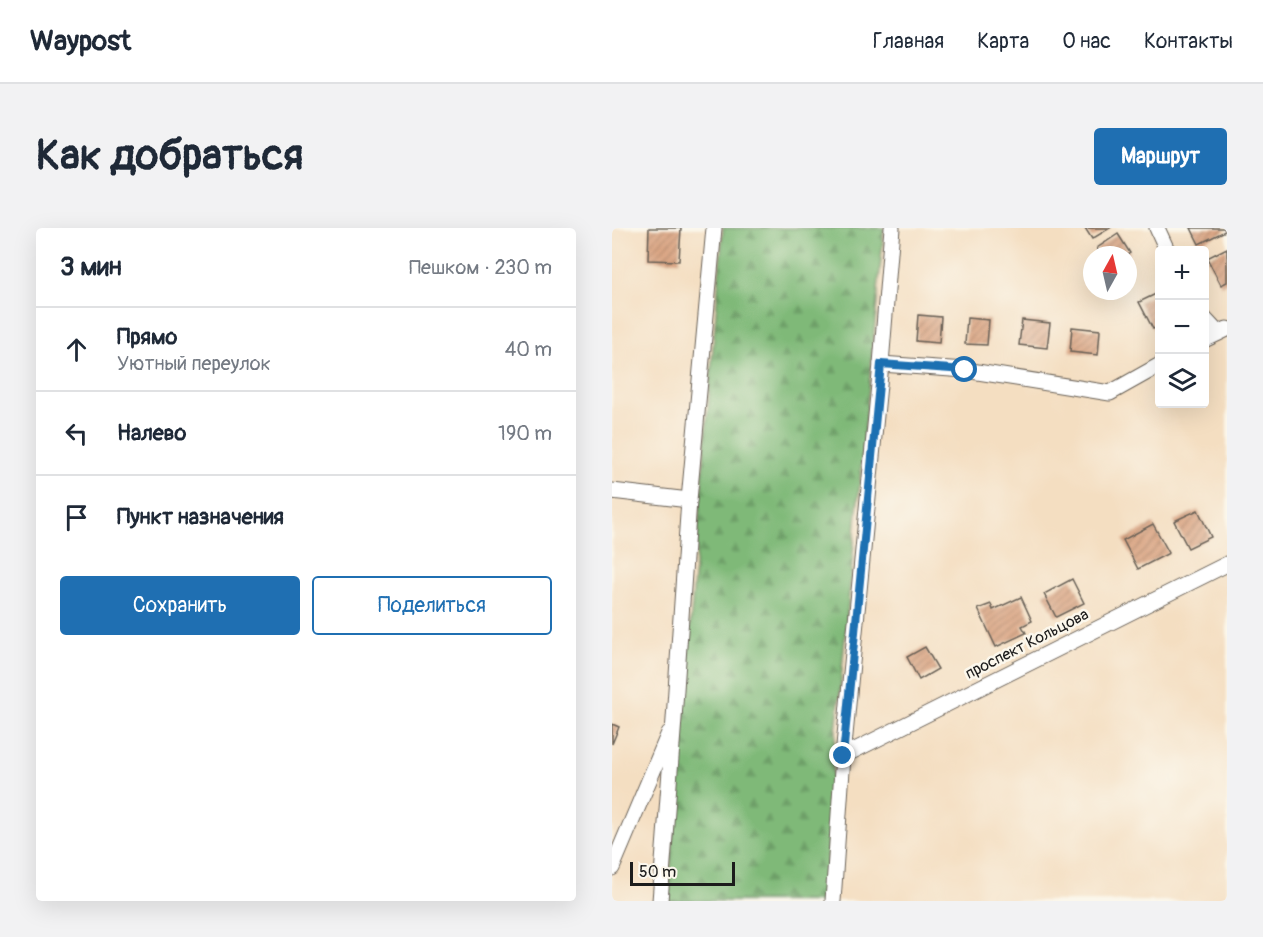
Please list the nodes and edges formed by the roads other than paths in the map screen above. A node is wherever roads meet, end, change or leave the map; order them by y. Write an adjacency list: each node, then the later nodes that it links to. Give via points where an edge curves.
1 (714, 228): 8 (street)
2 (892, 228): 5 (street)
3 (1157, 228): 4 (street)
4 (1165, 246)
5 (881, 364): 6 (street, via 965,370 1110,393); 11 (street)
6 (1155, 368)
7 (612, 491): 8 (street)
8 (689, 500): 10 (street)
9 (1227, 564): 11 (street, проспект Кольцова)
10 (674, 719): 12 (street); 13 (street)
11 (843, 756): 14 (street)
12 (612, 868)
13 (660, 901)
14 (833, 901)

